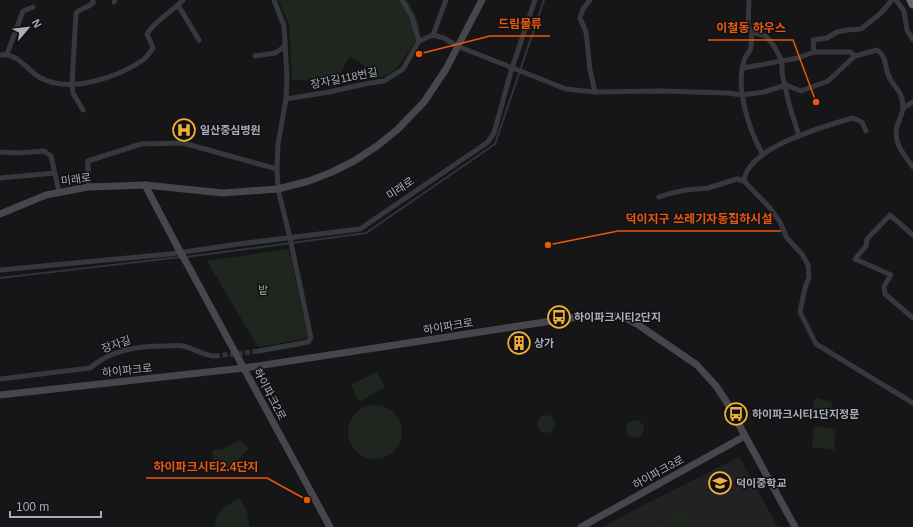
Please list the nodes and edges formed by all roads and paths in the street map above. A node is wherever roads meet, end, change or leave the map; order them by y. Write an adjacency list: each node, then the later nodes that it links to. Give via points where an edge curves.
1 (93, 0): 31 (street, via 87,8 76,13)
2 (183, 0): 14 (street)
3 (274, 0): 22 (street, via 284,26)
4 (402, 0): 20 (street, via 412,17)
5 (446, 0): 17 (street)
6 (482, 0): 21 (street, 미래로)
7 (536, 0): 30 (street, 미래로)
8 (590, 0): 33 (street, via 580,18 586,32)
9 (749, 0): 16 (street, via 748,26)
10 (892, 0): 23 (street, via 880,14 861,29 837,32 827,38 813,40)
11 (896, 0): 19 (street, via 904,11 907,30)
12 (911, 0): 13 (highway)
13 (913, 4)
14 (178, 5): 18 (street); 31 (street, via 152,26 147,34 153,48 145,59 100,80)
15 (33, 7): 24 (street, via 23,11)
16 (752, 32): 28 (street, via 766,36); 29 (street, via 750,50)
17 (433, 35): 20 (street); 21 (street)
18 (199, 40)
19 (913, 40)
20 (419, 41): 35 (street, 장자길118번길, via 403,69 384,81)
21 (457, 46): 30 (street); 50 (street, 미래로, via 446,69 424,102 377,146 332,172)
22 (284, 47): 26 (street, via 275,53); 35 (street)
23 (814, 52): 27 (street, via 850,52); 28 (street)
24 (7, 54): 25 (street); 31 (street, via 23,63 40,78 54,83)
25 (0, 55)
26 (255, 56)
27 (855, 56): 32 (street, via 828,81 816,87 801,91); 37 (street, via 877,50 883,54 888,75 899,91)
28 (782, 61): 29 (street); 32 (street)
29 (743, 68): 34 (street)
30 (514, 69): 33 (street, via 566,89); 55 (street, 미래로, via 494,133 488,142 360,229)
31 (72, 84): 38 (street, via 73,93)
32 (786, 85): 34 (street); 40 (street)
33 (595, 92): 34 (street, via 660,91)
34 (742, 95): 42 (street, via 749,125)
35 (286, 99): 44 (street, via 278,144)
36 (913, 102): 37 (street)
37 (903, 108): 43 (street, via 896,134 900,149)
38 (83, 110)
39 (866, 131): 40 (street, via 862,122 853,118)
40 (799, 136): 42 (street)
41 (0, 152): 45 (street, via 44,151 51,156)
42 (763, 155): 47 (street, via 745,174)
43 (913, 167)
44 (277, 169): 49 (street, via 183,143 141,144 88,161); 50 (street)
45 (55, 173): 46 (street); 51 (street)
46 (0, 178)
47 (744, 181): 52 (street, via 737,179 708,188 686,190); 63 (street, via 770,208 787,238 808,264 808,277 800,312 816,344)
48 (145, 185): 49 (street, 미래로); 50 (street, 미래로, via 223,193); 60 (street, 하이파크2로, bridge)
49 (88, 187): 51 (street, 미래로)
50 (278, 189): 55 (street)
51 (59, 192): 53 (street, 미래로)
52 (659, 197)
53 (0, 214)
54 (913, 235): 57 (street, via 890,215 867,239 866,246 855,260 891,275 884,286 885,294)
55 (290, 239): 56 (street, 미래로, via 170,254); 58 (street, via 311,338 308,342)
56 (0, 270)
57 (913, 318)
58 (259, 351)
59 (216, 356): 61 (street, 장자길, via 182,346 143,347 111,354 90,368)
60 (244, 368): 62 (street, 하이파크로); 64 (street, 하이파크로, via 558,320 597,315 617,316 640,326 702,371 726,401); 65 (street, 하이파크2로)
61 (0, 379)
62 (0, 395)
63 (913, 403)
64 (745, 436): 66 (street, 하이파크3로); 67 (street, 하이파크로)
65 (330, 527)
66 (581, 527)
67 (795, 527)

